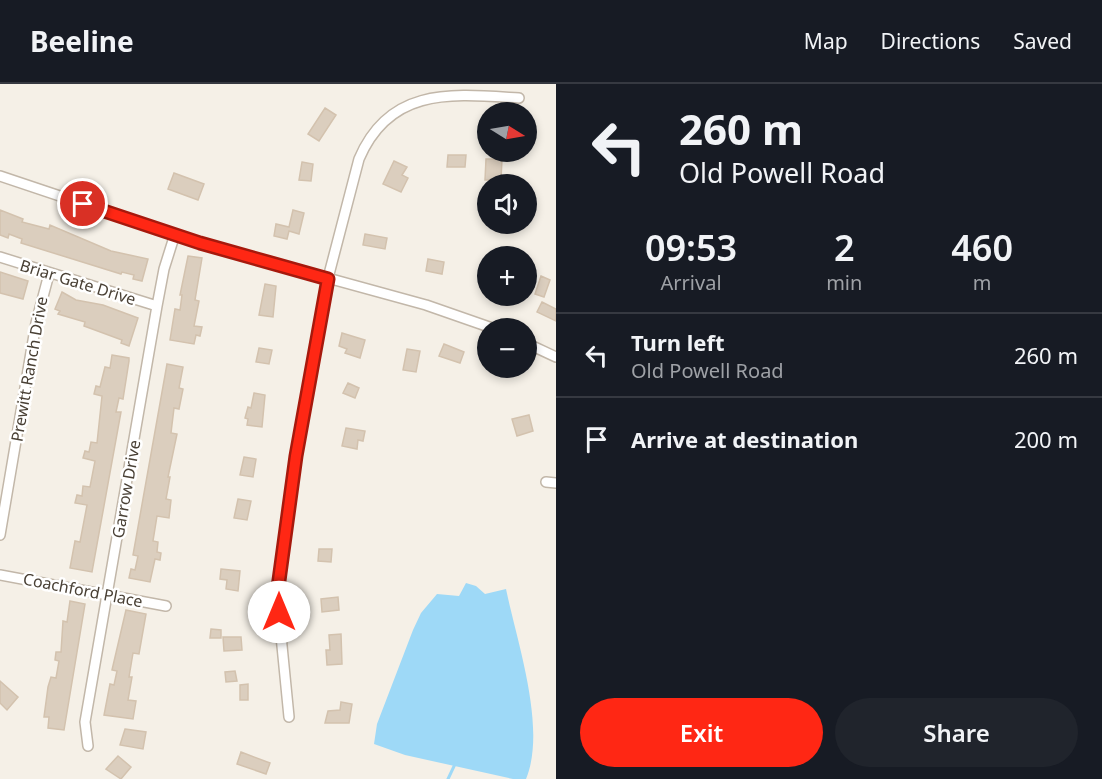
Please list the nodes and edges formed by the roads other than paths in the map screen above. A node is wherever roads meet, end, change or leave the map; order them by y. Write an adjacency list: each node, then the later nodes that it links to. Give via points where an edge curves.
1 (519, 98): 6 (street, via 423,98 378,127 365,143 359,159)
2 (0, 176): 3 (street)
3 (175, 234): 6 (street); 7 (street, Garrow Drive)
4 (0, 257): 5 (street, Briar Gate Drive)
5 (49, 274): 7 (street, Briar Gate Drive); 13 (street, Prewitt Ranch Drive, via 36,323)
6 (328, 279): 8 (street); 17 (street, via 296,456 277,595)
7 (157, 306): 15 (street, Garrow Drive)
8 (477, 323)
9 (537, 348): 10 (street)
10 (556, 357)
11 (546, 482): 12 (street)
12 (556, 483)
13 (0, 535)
14 (0, 575): 15 (street, Coachford Place)
15 (108, 595): 16 (street, Coachford Place); 18 (street, Garrow Drive, via 85,722)
16 (166, 606)
17 (289, 717)
18 (88, 746)

